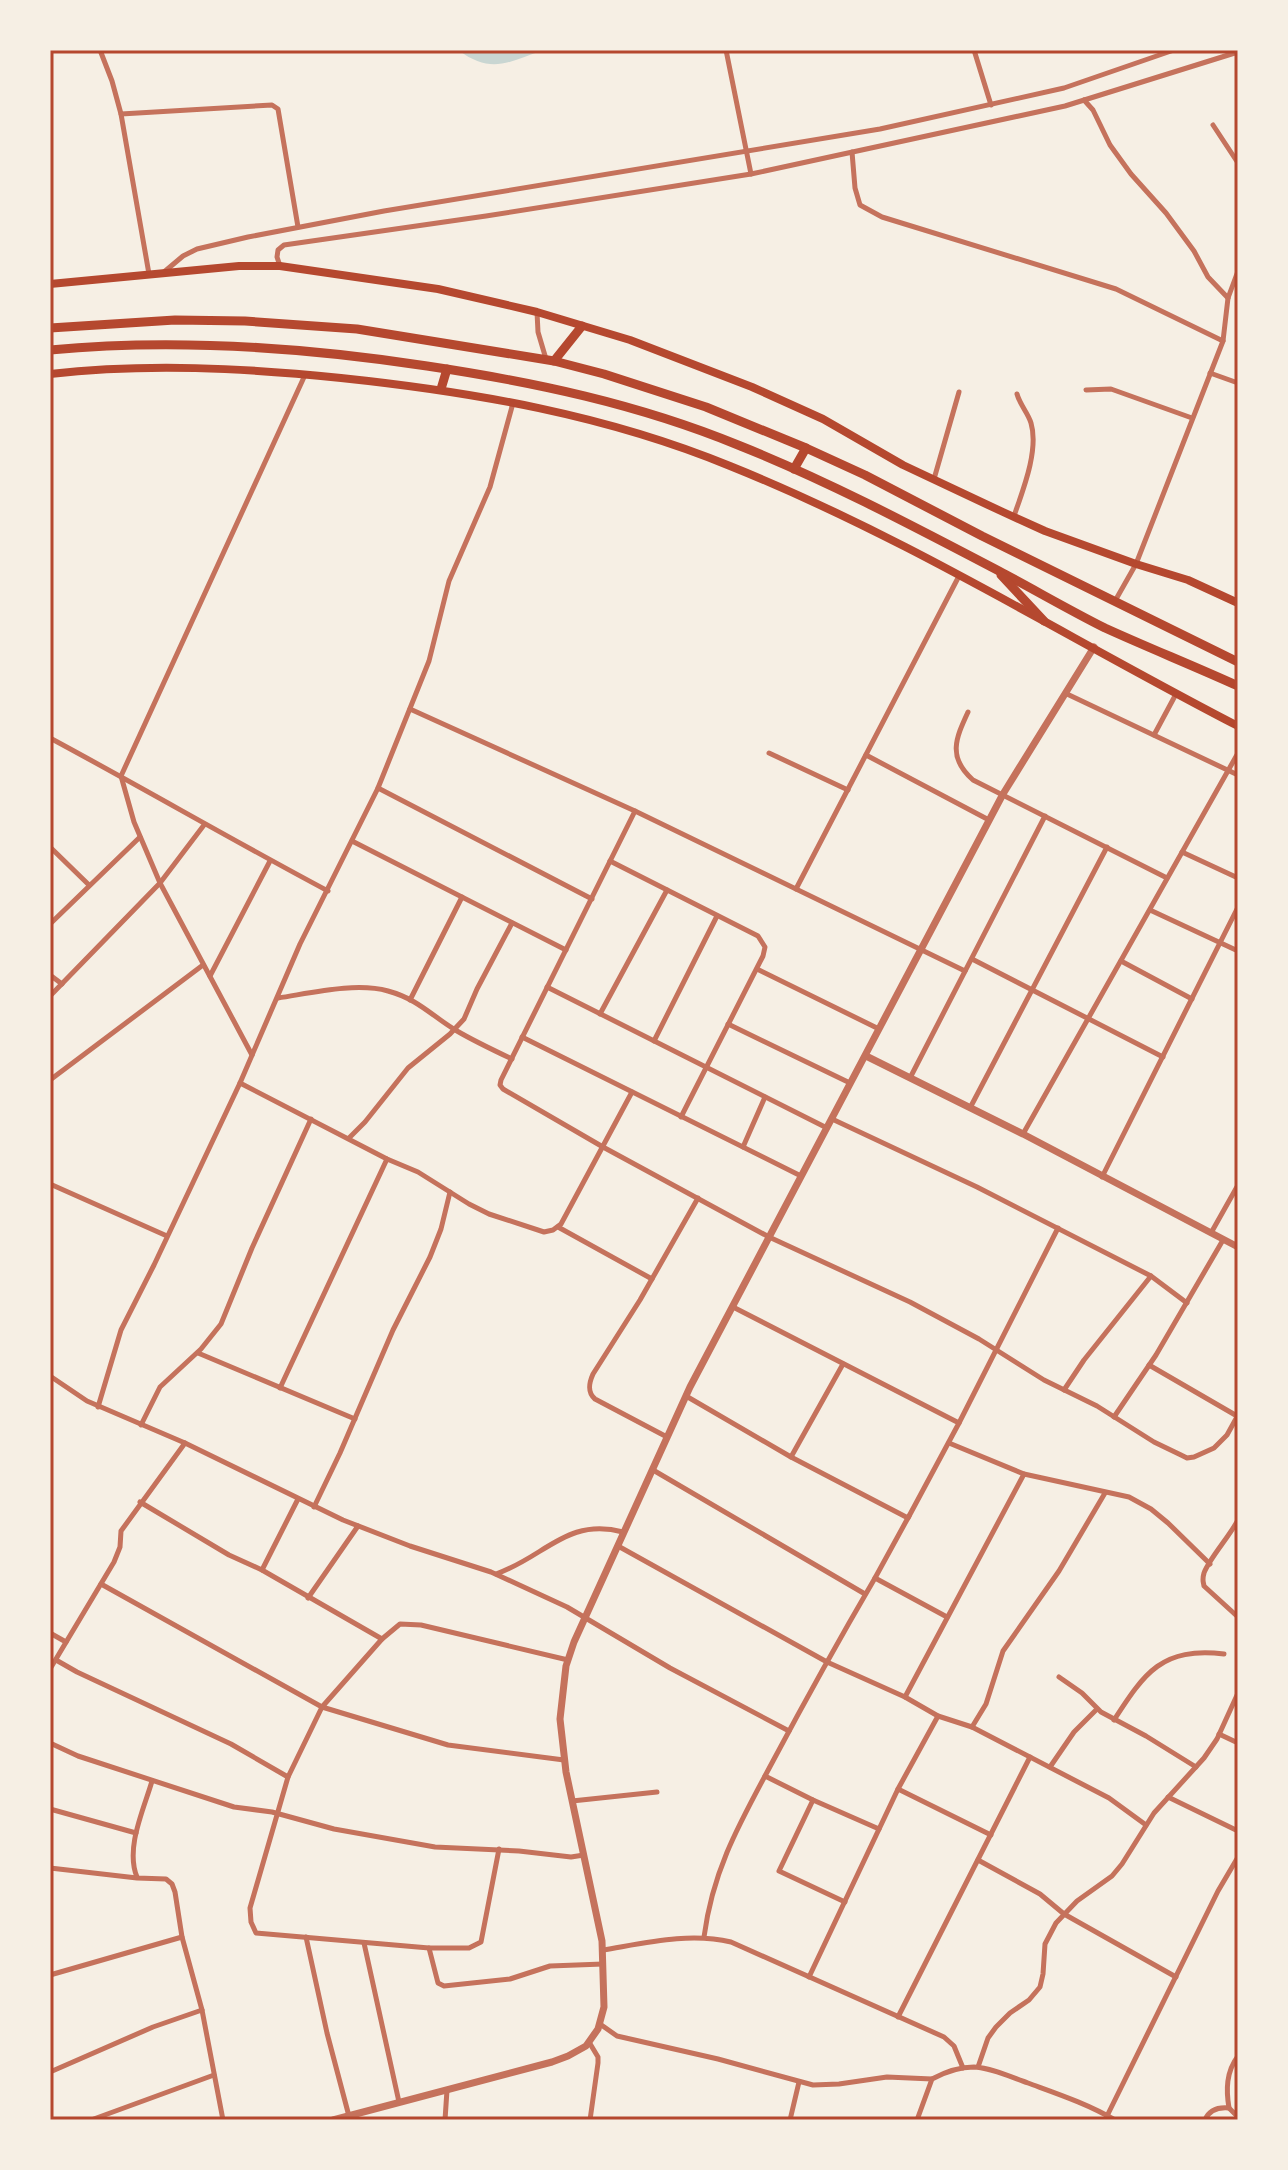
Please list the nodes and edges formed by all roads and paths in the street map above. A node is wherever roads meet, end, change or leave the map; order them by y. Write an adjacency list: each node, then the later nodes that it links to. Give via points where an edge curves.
1 (100, 50): 8 (street)
2 (726, 50): 10 (street)
3 (974, 50): 7 (street)
4 (1174, 50): 7 (street, via 1073,86)
5 (1238, 52): 6 (street)
6 (1084, 100): 11 (street); 20 (street, via 1131,174)
7 (991, 105): 10 (street)
8 (121, 114): 14 (street, via 272,105 278,109); 18 (street)
9 (1213, 125): 12 (street)
10 (747, 151): 13 (street); 14 (street)
11 (852, 152): 13 (street); 24 (street, via 860,205 882,217 1116,289)
12 (1238, 163)
13 (751, 174): 15 (street, via 284,245 278,250)
14 (298, 227): 17 (street, via 197,249)
15 (280, 266): 17 (main road); 21 (main road, via 438,289)
16 (1238, 271): 20 (street)
17 (162, 274): 18 (main road)
18 (149, 275): 19 (main road)
19 (50, 284)
20 (1228, 298): 24 (street)
21 (537, 312): 22 (main road); 26 (street, via 538,332)
22 (582, 326): 26 (highway); 40 (main road, via 752,387)
23 (50, 328): 26 (highway, via 245,321 357,329)
24 (1223, 341): 28 (street)
25 (50, 350): 27 (highway, via 244,346)
26 (550, 360): 38 (highway, via 706,407)
27 (447, 369): 32 (highway); 39 (highway, via 624,405)
28 (1210, 373): 31 (street); 37 (street)
29 (50, 374): 30 (main road, via 180,367)
30 (305, 375): 32 (main road); 63 (street)
31 (1238, 383)
32 (441, 389): 36 (main road)
33 (1086, 390): 37 (street, via 1111,389)
34 (959, 392): 40 (street)
35 (1017, 394): 41 (street, via 1033,436)
36 (513, 402): 44 (main road, via 615,426 728,465); 53 (street, via 490,487 449,581 433,648)
37 (1192, 418): 42 (street)
38 (806, 448): 39 (highway); 45 (highway)
39 (794, 469): 43 (highway)
40 (934, 480): 41 (main road)
41 (1014, 516): 42 (main road)
42 (1136, 564): 45 (street); 46 (main road)
43 (996, 569): 47 (highway); 50 (highway, via 1105,627)
44 (959, 576): 47 (main road); 60 (street)
45 (1115, 602): 49 (highway)
46 (1238, 603)
47 (1044, 621): 48 (main road)
48 (1094, 647): 51 (street); 52 (main road)
49 (1238, 662)
50 (1238, 686)
51 (1067, 694): 56 (street); 66 (street)
52 (1176, 694): 55 (main road); 56 (street)
53 (410, 709): 64 (street); 67 (street)
54 (968, 712): 66 (street, via 955,741 963,768 973,780)
55 (1238, 726)
56 (1154, 735): 61 (street)
57 (50, 738): 63 (street)
58 (769, 753): 65 (street)
59 (1238, 753): 61 (street)
60 (866, 755): 65 (street); 69 (street)
61 (1228, 771): 62 (street); 75 (street)
62 (1238, 775)
63 (121, 776): 70 (street); 71 (street)
64 (378, 788): 72 (street); 86 (street)
65 (848, 790): 82 (street)
66 (1003, 794): 68 (street); 69 (street)
67 (635, 811): 77 (street); 82 (street)
68 (1045, 816): 74 (street); 96 (street)
69 (989, 820): 94 (street)
70 (204, 825): 76 (street); 80 (street)
71 (140, 837): 80 (street); 81 (street)
72 (352, 841): 84 (street); 85 (street)
73 (50, 847): 81 (street)
74 (1107, 847): 78 (street); 105 (street)
75 (1182, 852): 78 (street); 79 (street)
76 (271, 861): 84 (street); 102 (street)
77 (610, 861): 83 (street); 86 (street)
78 (1167, 878): 88 (street)
79 (1238, 878)
80 (160, 883): 98 (street); 103 (street)
81 (89, 885): 90 (street)
82 (796, 889): 94 (street)
83 (667, 890): 89 (street); 110 (street)
84 (328, 891): 107 (street)
85 (462, 897): 91 (street); 109 (street)
86 (592, 899): 93 (street)
87 (1238, 907): 92 (street)
88 (1150, 910): 92 (street); 97 (street)
89 (717, 916): 99 (street, via 763,941 765,951); 116 (street)
90 (50, 923)
91 (512, 923): 93 (street); 113 (street)
92 (1220, 943): 95 (street); 108 (street)
93 (566, 950): 104 (street)
94 (923, 950): 100 (street); 114 (street)
95 (1238, 951)
96 (972, 959): 100 (street); 105 (street)
97 (1121, 961): 108 (street); 111 (street)
98 (203, 965): 102 (street); 123 (street)
99 (757, 969): 112 (street); 114 (street)
100 (965, 971): 122 (street)
101 (50, 975): 103 (street)
102 (209, 977): 117 (street)
103 (62, 984): 106 (street)
104 (547, 987): 110 (street); 115 (street)
105 (1032, 990): 111 (street); 128 (street)
106 (50, 996)
107 (277, 998): 109 (street, via 371,988); 117 (street)
108 (1192, 999): 119 (street)
109 (410, 1000): 113 (street)
110 (600, 1014): 116 (street)
111 (1088, 1019): 119 (street); 133 (street)
112 (728, 1024): 121 (street); 125 (street)
113 (454, 1030): 120 (street); 134 (street, via 408,1068)
114 (880, 1030): 118 (street)
115 (522, 1037): 120 (street); 126 (street)
116 (654, 1041): 121 (street)
117 (252, 1055): 124 (street)
118 (866, 1056): 122 (street); 125 (street)
119 (1163, 1057): 139 (street)
120 (512, 1059): 135 (street, via 501,1080 503,1089)
121 (706, 1067): 127 (street); 129 (street)
122 (910, 1078): 128 (street)
123 (50, 1080)
124 (240, 1083): 130 (street); 147 (street)
125 (851, 1083): 131 (street)
126 (632, 1092): 129 (street); 135 (street)
127 (765, 1097): 132 (street); 136 (street)
128 (970, 1108): 133 (street)
129 (681, 1117): 136 (street)
130 (311, 1119): 134 (street); 156 (street, via 221,1324)
131 (832, 1119): 132 (street); 145 (street)
132 (827, 1128): 138 (street)
133 (1023, 1134): 139 (street)
134 (349, 1138): 137 (street)
135 (603, 1147): 143 (street); 144 (street)
136 (743, 1147): 138 (street)
137 (387, 1159): 142 (street); 160 (street)
138 (802, 1176): 148 (street)
139 (1102, 1177): 146 (street)
140 (50, 1184): 147 (street)
141 (1238, 1185): 146 (street)
142 (450, 1192): 144 (street, via 489,1214 540,1231); 166 (street, via 430,1257)
143 (698, 1198): 148 (street); 152 (street)
144 (558, 1227): 152 (street)
145 (1058, 1228): 151 (street); 155 (street)
146 (1211, 1233): 149 (street)
147 (167, 1236): 163 (street, via 121,1330)
148 (769, 1237): 154 (street); 155 (street, via 910,1302)
149 (1223, 1240): 150 (street); 153 (street)
150 (1238, 1247)
151 (1151, 1276): 153 (street); 161 (street)
152 (652, 1279): 169 (street, via 593,1374 590,1390 595,1399)
153 (1187, 1303): 158 (street)
154 (733, 1307): 157 (street); 162 (street)
155 (995, 1349): 161 (street); 167 (street)
156 (198, 1353): 160 (street); 168 (street, via 160,1387)
157 (843, 1364): 167 (street); 172 (street)
158 (1149, 1365): 164 (street); 165 (street)
159 (50, 1376): 163 (street)
160 (280, 1388): 166 (street)
161 (1064, 1390): 165 (street)
162 (686, 1396): 169 (street); 172 (street)
163 (98, 1407): 168 (street)
164 (1238, 1415): 165 (street, via 1220,1443 1187,1458)
165 (1114, 1417)
166 (355, 1419): 178 (street)
167 (959, 1423): 171 (street); 179 (street)
168 (141, 1425): 170 (street)
169 (667, 1437): 173 (street)
170 (185, 1443): 176 (street); 177 (street)
171 (949, 1444): 174 (street); 179 (street)
172 (791, 1457): 179 (street)
173 (652, 1469): 182 (street); 189 (street)
174 (1024, 1474): 175 (street); 192 (street)
175 (1105, 1493): 184 (street, via 1129,1497 1151,1509); 209 (street, via 1003,1651 986,1704)
176 (298, 1499): 178 (street); 185 (street)
177 (140, 1502): 185 (street); 188 (street, via 121,1531 120,1547)
178 (314, 1507): 181 (street)
179 (908, 1518): 187 (street)
180 (1238, 1520): 184 (street)
181 (358, 1526): 186 (street); 190 (street)
182 (623, 1532): 183 (street); 186 (street, via 577,1531)
183 (617, 1545): 191 (street); 200 (street)
184 (1210, 1564): 193 (street, via 1204,1586)
185 (262, 1570): 190 (street)
186 (496, 1574): 191 (street)
187 (875, 1578): 189 (street); 192 (street)
188 (101, 1584): 196 (street); 205 (street)
189 (866, 1594): 200 (street)
190 (308, 1598): 195 (street)
191 (584, 1616): 199 (street); 210 (street)
192 (947, 1617): 204 (street)
193 (1238, 1617)
194 (50, 1633): 196 (street)
195 (382, 1639): 199 (street, via 400,1624 421,1625); 205 (street)
196 (66, 1642): 198 (street)
197 (1224, 1654): 208 (street, via 1187,1653 1161,1664 1141,1681)
198 (56, 1660): 201 (street); 219 (street)
199 (568, 1660): 215 (street, via 560,1719)
200 (827, 1662): 204 (street); 210 (street)
201 (50, 1669)
202 (1059, 1677): 206 (street)
203 (1238, 1693): 211 (street)
204 (905, 1697): 207 (street)
205 (322, 1707): 215 (street, via 448,1745); 219 (street)
206 (1097, 1709): 208 (street); 216 (street)
207 (938, 1716): 209 (street); 221 (street)
208 (1114, 1720): 217 (street)
209 (972, 1727): 214 (street)
210 (789, 1731): 218 (street)
211 (1219, 1734): 213 (street); 217 (street)
212 (50, 1743): 220 (street)
213 (1238, 1743)
214 (1030, 1757): 216 (street); 232 (street)
215 (564, 1760): 225 (street)
216 (1050, 1767): 228 (street)
217 (1196, 1767): 223 (street)
218 (765, 1776): 224 (street); 243 (street, via 718,1873)
219 (288, 1777): 227 (street)
220 (152, 1781): 227 (street, via 234,1807); 231 (street)
221 (898, 1789): 229 (street); 232 (street)
222 (657, 1792): 225 (street)
223 (1168, 1797): 228 (street); 230 (street)
224 (813, 1800): 229 (street); 239 (street, via 779,1871)
225 (572, 1801): 234 (street)
226 (50, 1809): 231 (street)
227 (278, 1813): 233 (street, via 406,1843); 242 (street, via 250,1908 251,1922 256,1933)
228 (1146, 1825): 240 (street, via 1112,1876)
229 (879, 1829): 239 (street)
230 (1238, 1831)
231 (136, 1833): 238 (street, via 132,1866)
232 (991, 1835): 236 (street)
233 (499, 1849): 234 (street); 245 (street, via 481,1942 469,1948)
234 (584, 1855): 246 (street)
235 (1238, 1857): 250 (street)
236 (978, 1860): 240 (street, via 1040,1894); 252 (street)
237 (50, 1868): 238 (street)
238 (137, 1878): 241 (street, via 172,1884)
239 (845, 1902): 249 (street)
240 (1064, 1914): 250 (street); 256 (street, via 1045,1944 1040,1987 996,2027)
241 (182, 1937): 248 (street); 251 (street)
242 (306, 1937): 244 (street); 267 (street)
243 (704, 1937): 246 (street); 249 (street, via 731,1942)
244 (364, 1943): 245 (street); 263 (street)
245 (429, 1948): 247 (street, via 438,1983 444,1986 510,1979 550,1966)
246 (603, 1950): 247 (street)
247 (604, 1964): 253 (street)
248 (50, 1975)
249 (809, 1977): 252 (street)
250 (1176, 1977): 265 (street)
251 (202, 2010): 258 (street); 259 (street)
252 (898, 2017): 257 (street, via 948,2040)
253 (600, 2024): 254 (street); 261 (street, via 617,2036)
254 (589, 2042): 262 (street, via 552,2062); 272 (street, via 598,2057)
255 (1238, 2056): 264 (street, via 1228,2076)
256 (978, 2067): 257 (street); 265 (street)
257 (963, 2068): 260 (street)
258 (50, 2072)
259 (214, 2075): 268 (street); 269 (street)
260 (932, 2079): 261 (street); 274 (street)
261 (799, 2082): 273 (street)
262 (447, 2090): 263 (street); 271 (street)
263 (399, 2102): 267 (street)
264 (1229, 2108): 266 (street); 276 (street, via 1212,2111)
265 (1107, 2116): 275 (street)
266 (1238, 2117)
267 (350, 2118): 270 (street)
268 (91, 2120)
269 (223, 2120)
270 (333, 2120)
271 (445, 2120)
272 (590, 2120)
273 (790, 2120)
274 (917, 2120)
275 (1115, 2120)
276 (1205, 2120)

